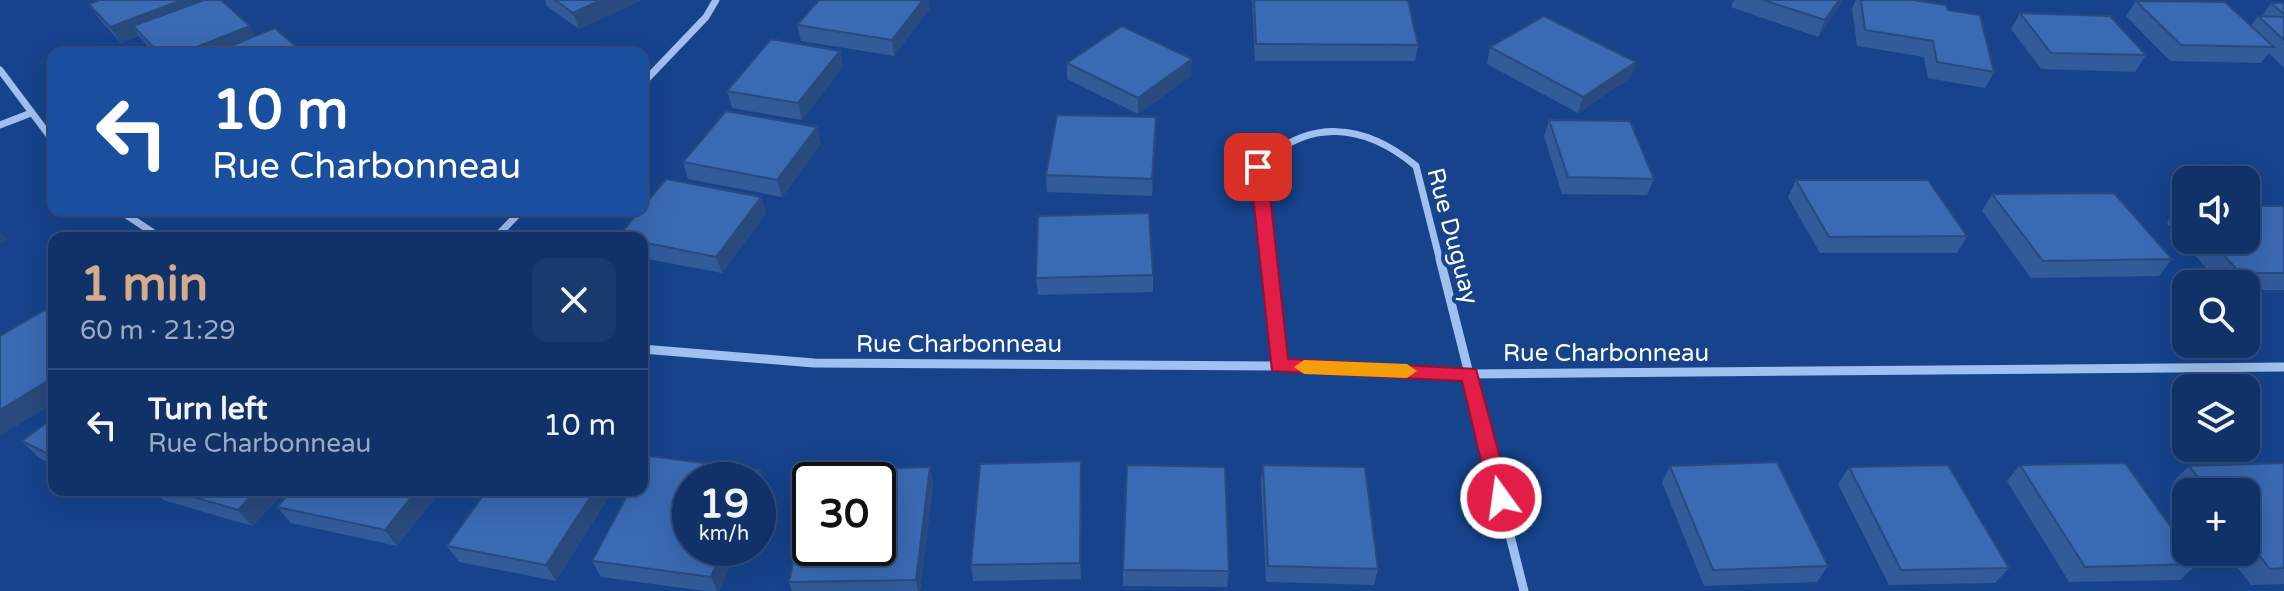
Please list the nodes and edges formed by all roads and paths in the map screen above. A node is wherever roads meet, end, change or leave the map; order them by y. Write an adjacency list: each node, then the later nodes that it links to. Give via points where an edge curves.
1 (716, 0): 3 (street)
2 (0, 70): 4 (street)
3 (648, 78)
4 (31, 113): 5 (street); 6 (street)
5 (0, 125)
6 (48, 134)
7 (128, 216): 9 (street)
8 (516, 216): 10 (street)
9 (152, 232)
10 (501, 232)
11 (648, 349): 12 (street, Rue Charbonneau, via 814,363)
12 (1279, 366): 14 (street, Rue Charbonneau); 14 (street, Rue Duguay, via 1258,167 1273,148 1297,136 1330,131 1397,147 1416,166)
13 (2284, 367): 14 (street, Rue Charbonneau)
14 (1470, 374): 15 (street, Rue Duguay)
15 (1524, 591)

